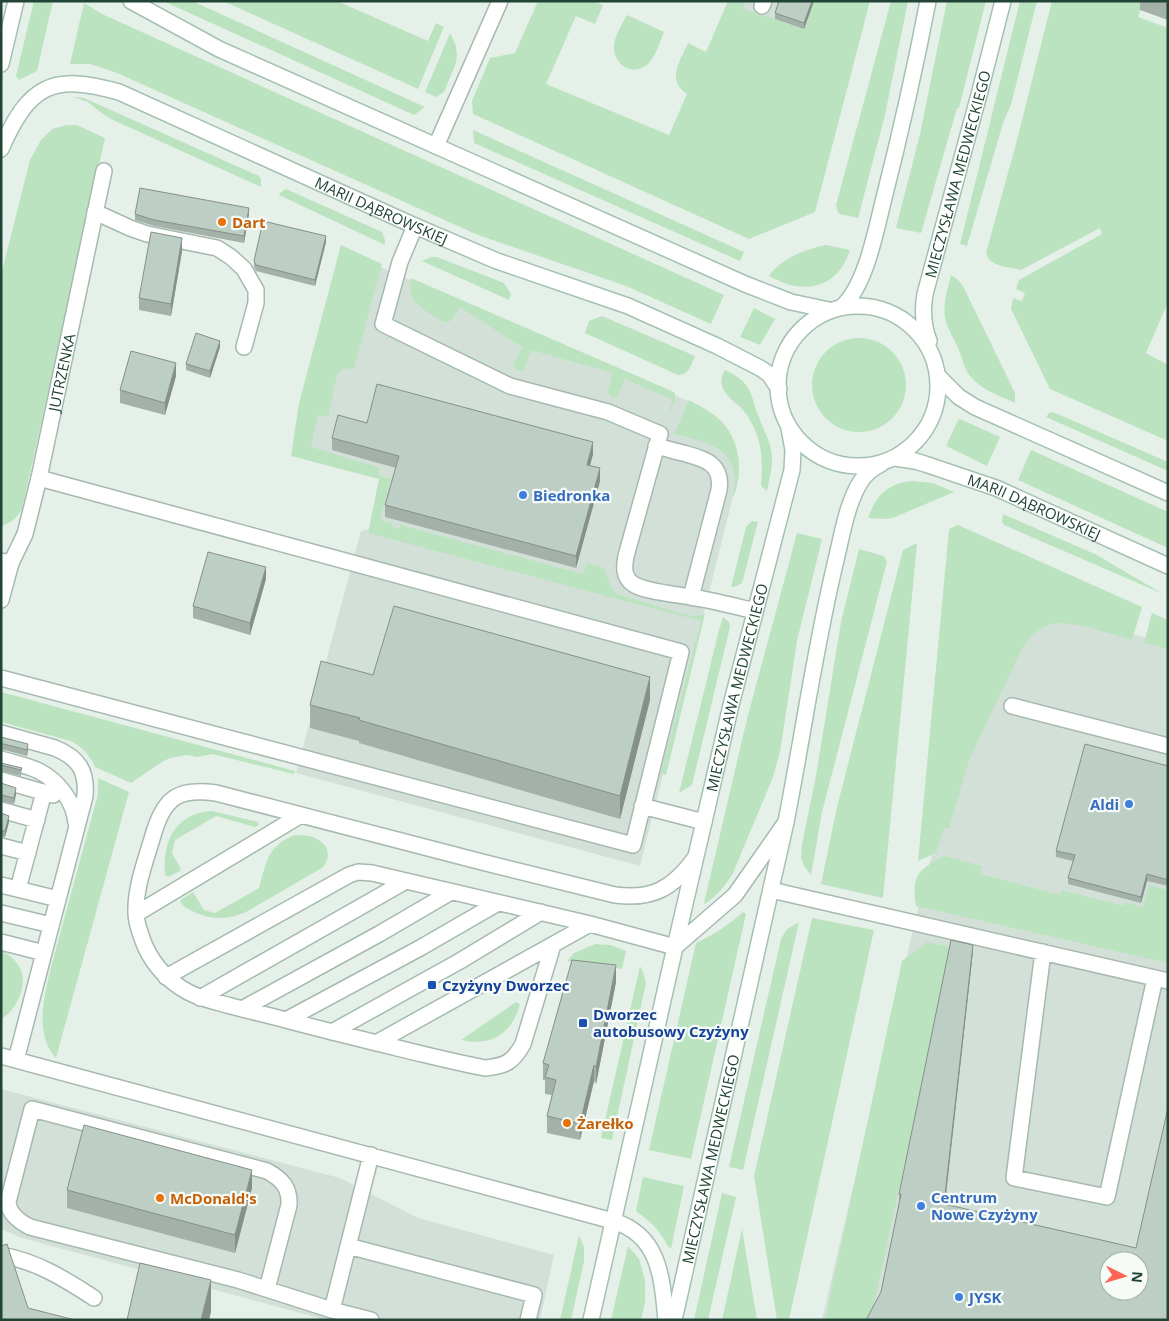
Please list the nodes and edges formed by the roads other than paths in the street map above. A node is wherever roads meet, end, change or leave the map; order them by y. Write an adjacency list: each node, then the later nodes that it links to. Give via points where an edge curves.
1 (16, 1): 6 (street)
2 (131, 1): 7 (street, via 219,49)
3 (500, 1): 7 (street)
4 (928, 1): 12 (street, via 908,104 871,247 858,284 848,301)
5 (1003, 1): 13 (street, MIECZYSŁAWA MEDWECKIEGO, via 925,294 922,313)
6 (1, 64)
7 (436, 146): 12 (street, via 745,284 791,302)
8 (1, 149): 11 (street, MARII DĄBROWSKIEJ, via 11,126 37,94 57,85 90,85 119,92)
9 (104, 171): 10 (street, JUTRZENKA)
10 (95, 212): 14 (street, via 147,234 217,248 244,268 256,290 256,304); 20 (street, JUTRZENKA)
11 (415, 226): 16 (street, MARII DĄBROWSKIEJ, via 497,261 637,310 752,364 768,374); 18 (street, via 400,262 383,324 510,386 608,412 660,434)
12 (836, 309): 13 (street, via 853,306 892,314 918,330); 16 (street, via 811,319 789,344 781,367)
13 (930, 345): 15 (street)
14 (244, 347)
15 (938, 376): 19 (street, via 938,400 930,423 908,450); 21 (street, via 959,397 975,406)
16 (779, 389): 17 (street)
17 (789, 428): 19 (street, via 801,445 830,461 846,465); 26 (street, MIECZYSŁAWA MEDWECKIEGO, via 792,470)
18 (656, 446): 24 (street, via 700,458 712,464 720,476 720,490); 24 (street, via 624,568 627,577 643,588)
19 (888, 461): 23 (street, MARII DĄBROWSKIEJ, via 915,461 996,488); 40 (street, MIECZYSŁAWA MEDWECKIEGO, via 871,470 862,480 850,507 815,655)
20 (38, 478): 22 (street, JUTRZENKA, via 24,534); 34 (street, via 681,652)
21 (1168, 493)
22 (6, 562): 25 (street, JUTRZENKA)
23 (1168, 566)
24 (691, 597): 26 (street)
25 (1, 600)
26 (755, 611): 39 (street, MIECZYSŁAWA MEDWECKIEGO)
27 (1, 678): 34 (street, via 633,845)
28 (1012, 706): 30 (street)
29 (1, 733): 41 (street, via 56,748 80,765 86,788)
30 (1168, 746)
31 (1, 760): 36 (street, via 44,774 60,788)
32 (1, 780): 33 (street)
33 (44, 792): 36 (street, via 64,800); 38 (street)
34 (642, 806): 39 (street)
35 (1, 810): 38 (street)
36 (75, 811): 41 (street)
37 (301, 815): 44 (street, via 623,896 648,894 667,887 686,871); 54 (street); 54 (street, via 216,793 191,791 181,794 164,807 158,818 139,886)
38 (36, 820): 43 (street)
39 (704, 822): 44 (street, MIECZYSŁAWA MEDWECKIEGO)
40 (786, 822): 48 (street, MIECZYSŁAWA MEDWECKIEGO); 59 (street, MIECZYSŁAWA MEDWECKIEGO, via 735,895)
41 (77, 828): 50 (street)
42 (1, 846): 43 (street)
43 (28, 853): 47 (street)
44 (695, 858): 59 (street, MIECZYSŁAWA MEDWECKIEGO)
45 (406, 881): 49 (street); 62 (street, via 365,872 349,875); 64 (street)
46 (1, 885): 47 (street)
47 (18, 889): 50 (street)
48 (771, 890): 61 (street); 81 (street, MIECZYSŁAWA MEDWECKIEGO)
49 (451, 892): 51 (street); 65 (street)
50 (58, 899): 56 (street)
51 (498, 903): 52 (street); 66 (street)
52 (541, 912): 55 (street); 67 (street)
53 (1, 913): 56 (street)
54 (136, 914): 62 (street, via 145,947)
55 (590, 924): 58 (street); 59 (street)
56 (51, 925): 60 (street)
57 (1, 942): 60 (street)
58 (553, 945): 68 (street); 68 (street, via 527,1035 509,1062 485,1068)
59 (675, 947): 71 (street, MIECZYSŁAWA MEDWECKIEGO)
60 (44, 952): 69 (street)
61 (1042, 952): 63 (street); 63 (street, via 1014,1178 1107,1197)
62 (166, 977): 64 (street)
63 (1161, 980)
64 (200, 998): 65 (street)
65 (242, 1009): 66 (street)
66 (286, 1020): 67 (street)
67 (332, 1032): 68 (street)
68 (376, 1043)
69 (9, 1058): 70 (street)
70 (371, 1155): 71 (street); 72 (street)
71 (613, 1221): 79 (street, MIECZYSŁAWA MEDWECKIEGO); 80 (street, via 625,1224 640,1236 654,1257 660,1273)
72 (348, 1246): 76 (street); 78 (street, via 534,1295)
73 (1, 1255): 75 (street, via 38,1265)
74 (267, 1288): 74 (street, via 290,1196 275,1176 267,1171 32,1109 8,1202 22,1223); 76 (street)
75 (94, 1298)
76 (332, 1310): 77 (street)
77 (371, 1320)
78 (528, 1320)
79 (591, 1320)
80 (666, 1320)
81 (674, 1320)

